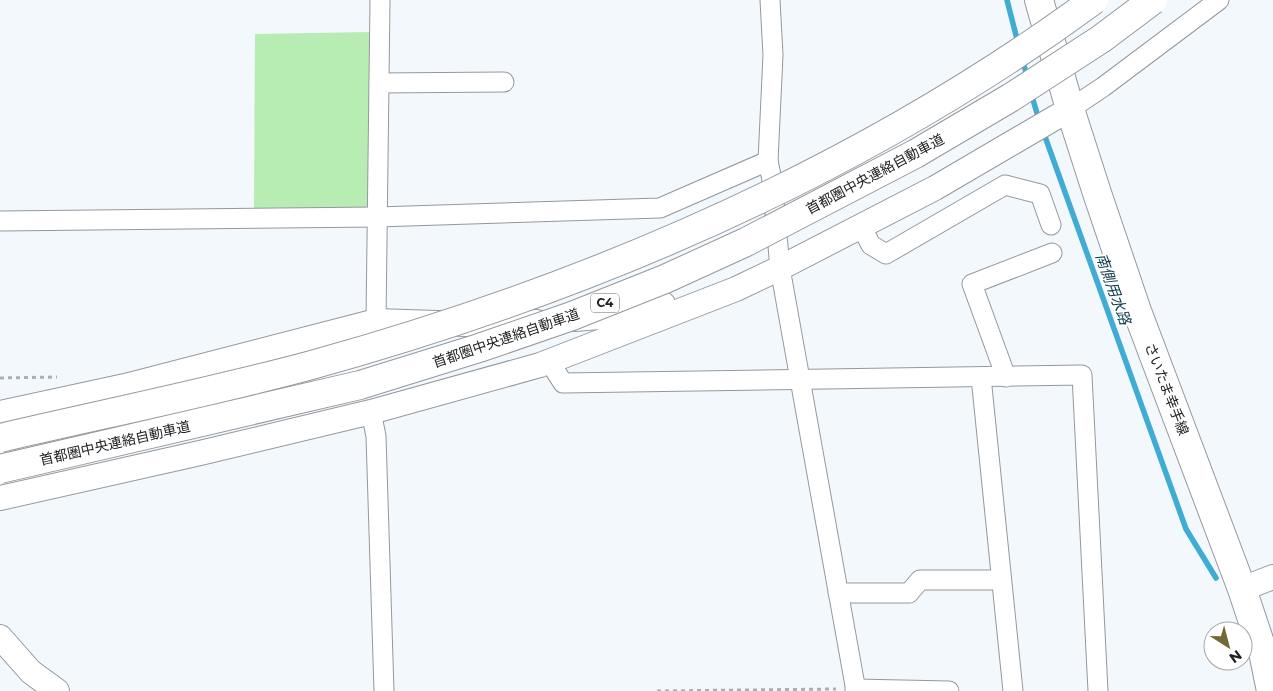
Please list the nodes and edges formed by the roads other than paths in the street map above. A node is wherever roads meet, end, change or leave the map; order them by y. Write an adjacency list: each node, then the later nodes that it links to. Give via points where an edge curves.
1 (380, 0): 8 (street)
2 (770, 0): 10 (street, via 773,54)
3 (1038, 0): 9 (main road, さいたま幸手線)
4 (1094, 0): 25 (main road, C4, bridge, via 987,73 907,122 779,189 618,261 411,336 307,366)
5 (1153, 0): 26 (main road, 首都圏中央連絡自動車道 / C4, bridge, via 1101,39 1018,93 916,154 746,242 640,289 488,345 360,385)
6 (1219, 0): 9 (street)
7 (504, 82): 8 (street)
8 (379, 83): 11 (street)
9 (1070, 109): 14 (street, via 935,188); 30 (main road, さいたま幸手線, via 1137,311)
10 (768, 161): 11 (street, via 660,208); 16 (street)
11 (377, 217): 12 (street); 18 (street)
12 (0, 220)
13 (1051, 225): 14 (street, via 1040,194 1005,185 886,254 872,245)
14 (861, 226): 16 (street)
15 (1052, 253): 21 (street, via 972,284)
16 (780, 268): 17 (street); 22 (street)
17 (736, 289): 18 (street, via 612,316 497,325); 19 (street)
18 (376, 321): 24 (street, via 125,386)
19 (550, 361): 22 (street, via 563,383); 23 (street)
20 (980, 377): 21 (street); 22 (street); 29 (street)
21 (1006, 377): 38 (street, via 1082,375)
22 (800, 380): 31 (street)
23 (371, 412): 27 (street); 35 (street, via 376,436)
24 (0, 413)
25 (0, 438)
26 (0, 469)
27 (0, 498)
28 (1273, 577): 30 (street)
29 (1001, 580): 31 (street, via 920,580 909,592); 37 (street)
30 (1242, 589): 39 (main road, さいたま幸手線, via 1264,652)
31 (838, 593): 33 (street)
32 (0, 637): 34 (street, via 31,672)
33 (855, 690): 36 (street)
34 (57, 691)
35 (384, 691)
36 (949, 691)
37 (1013, 691)
38 (1098, 691)
39 (1271, 691)

